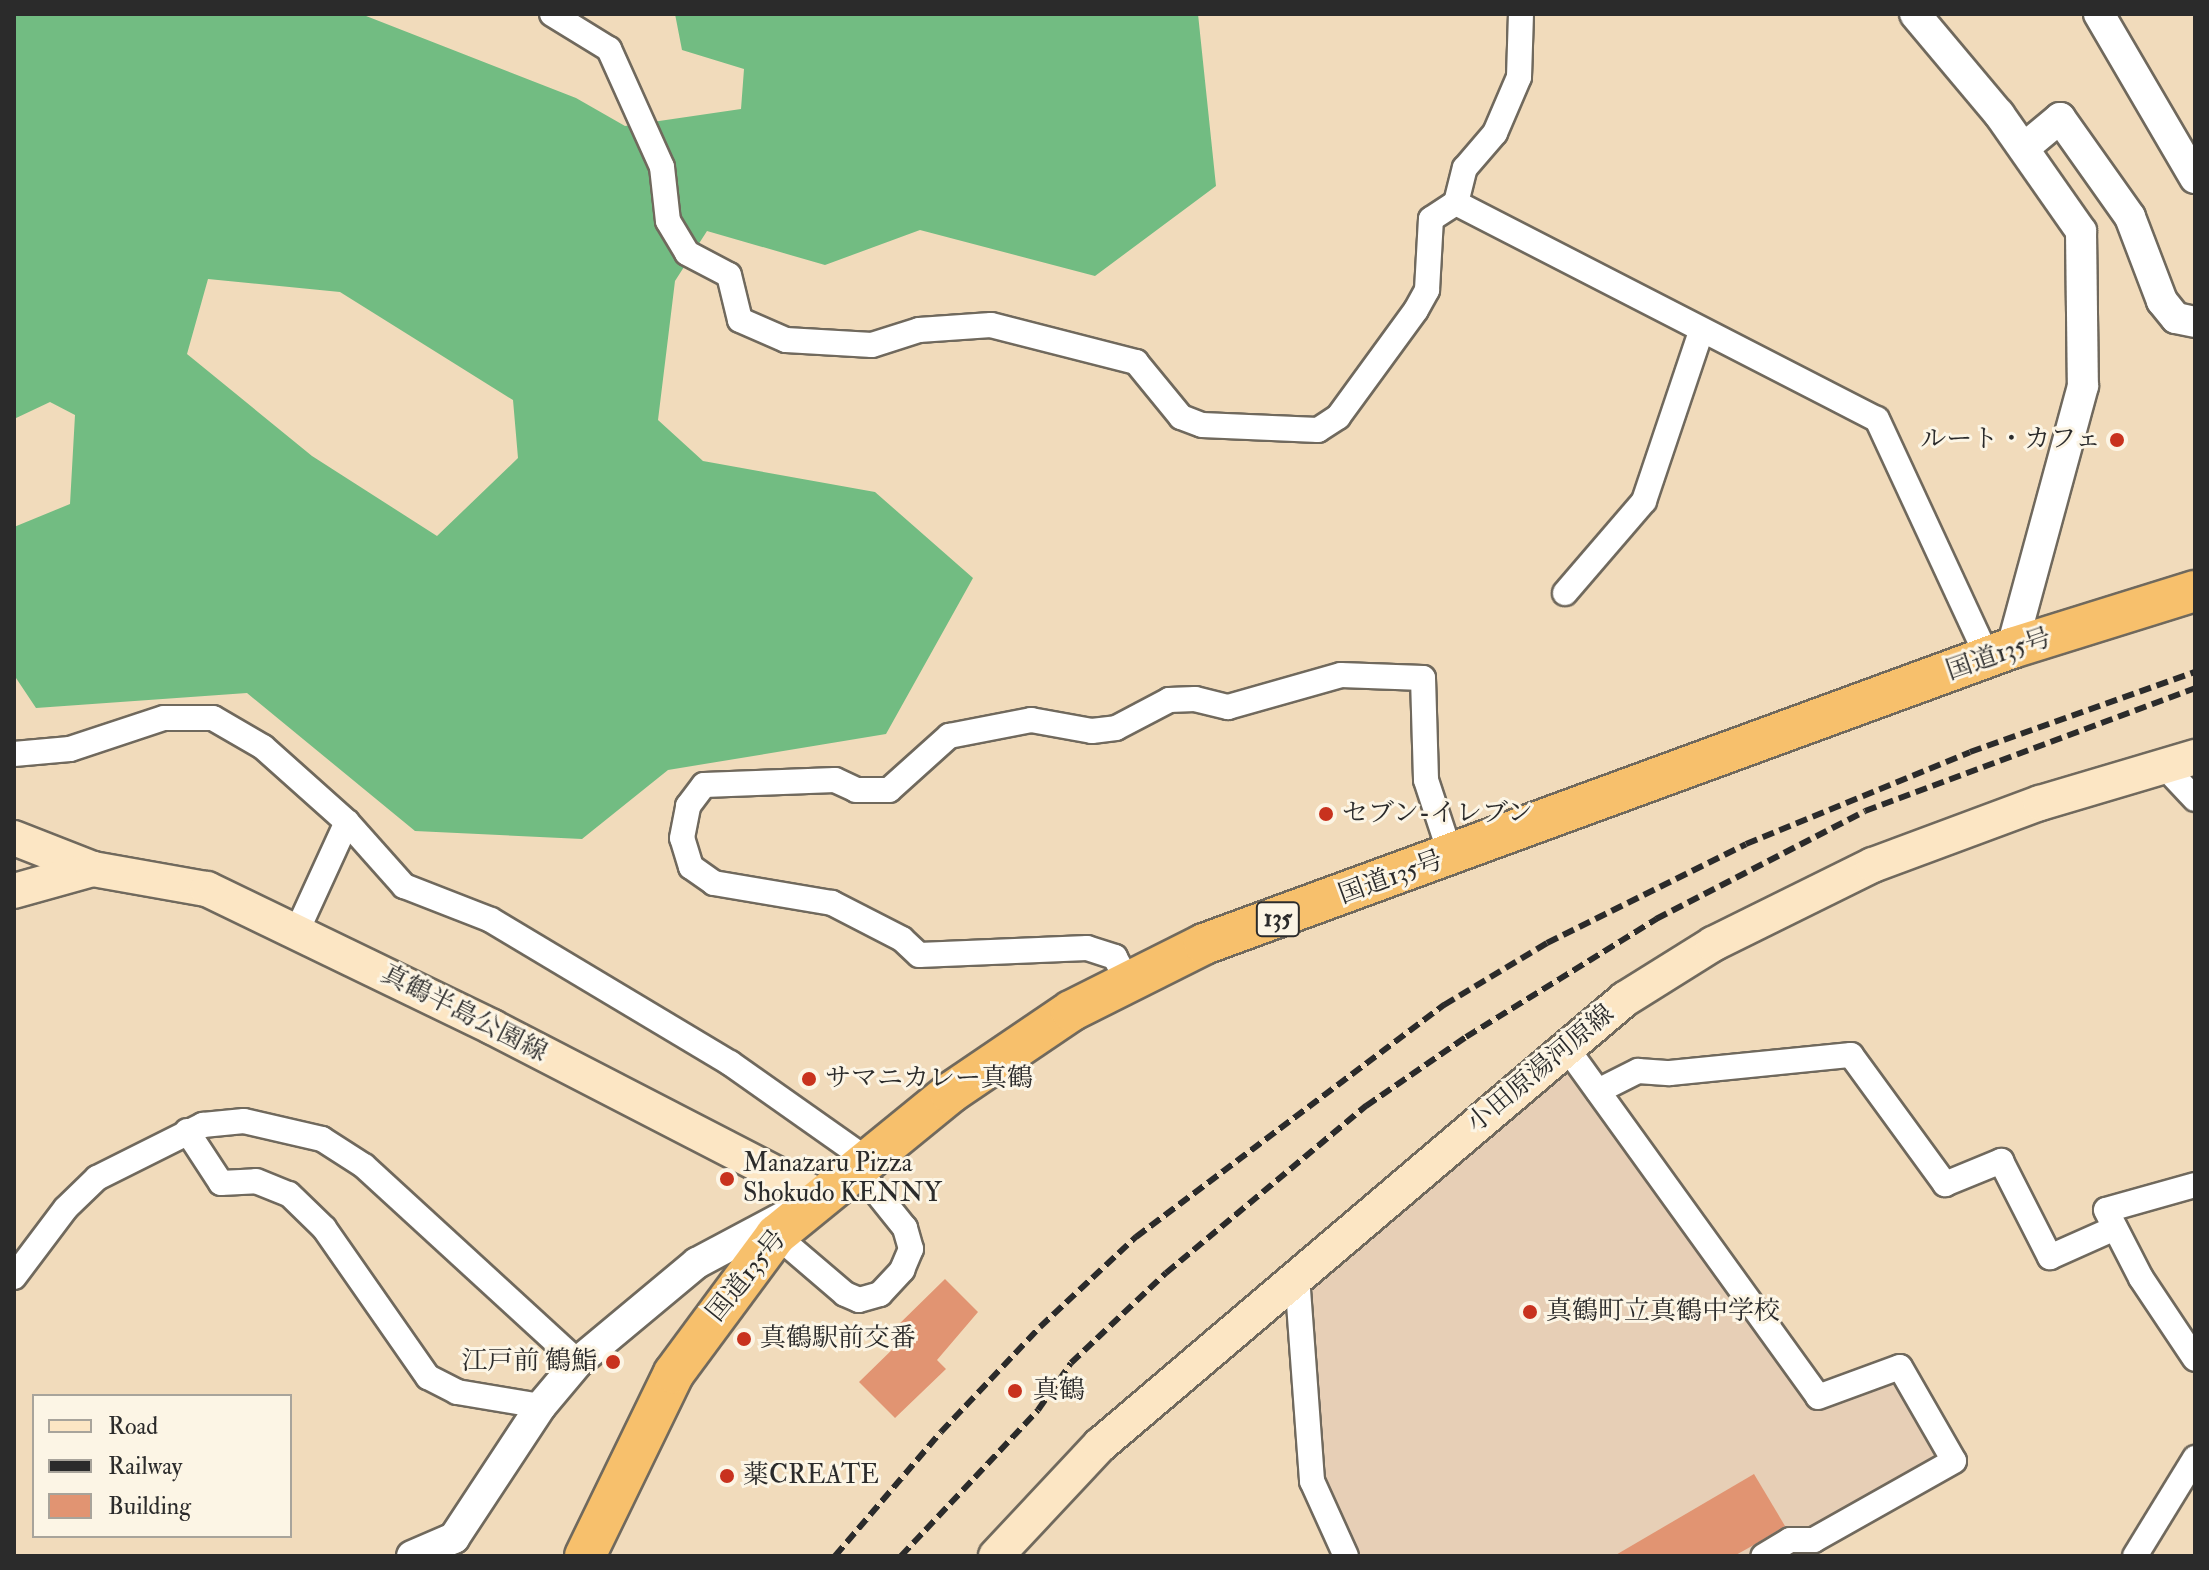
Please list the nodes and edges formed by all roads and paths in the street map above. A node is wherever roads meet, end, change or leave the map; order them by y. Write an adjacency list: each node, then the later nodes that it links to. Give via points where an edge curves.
1 (552, 14): 7 (street, via 609,49 662,167 668,221 687,253 729,275 740,320 786,340 872,345 919,330 991,325 1136,362 1181,417 1202,425 1318,430 1338,417 1416,310 1427,290 1431,219)
2 (1521, 14): 7 (street, via 1519,77 1495,133 1465,168)
3 (1915, 14): 5 (street)
4 (2099, 14): 6 (street)
5 (2024, 148): 8 (street, via 2060,118 2130,217 2162,301 2176,318); 12 (street, via 2081,231 2083,386)
6 (2195, 178)
7 (1456, 203): 9 (street)
8 (2195, 322)
9 (1701, 332): 11 (street, via 1644,501); 12 (street, via 1877,419)
10 (2195, 591): 12 (highway, 国道135号 / 135)
11 (1565, 593)
12 (2000, 653): 18 (highway, 国道135号 / 135)
13 (14, 754): 16 (street, via 70,749 164,718 213,718 263,747)
14 (2179, 762): 15 (street); 23 (main road, 小田原湯河原線, via 2040,803 1873,865 1713,944 1625,999)
15 (2195, 799)
16 (347, 822): 21 (street); 26 (street, via 404,886 491,920 730,1063)
17 (14, 838): 19 (main road, 真鶴半島公園線)
18 (1451, 856): 22 (highway, 国道135号 / 135, via 1204,944); 22 (street, via 1426,780 1423,678 1341,675 1228,707 1195,699 1169,700 1104,729 1031,720 949,736 889,790 856,790 835,780 704,785 688,806 682,838 691,867 714,883 832,903 902,939 919,955 1087,948 1115,957)
19 (93, 869): 20 (main road, 真鶴半島公園線); 21 (main road, 真鶴半島公園線, via 199,886)
20 (14, 891)
21 (297, 931): 28 (main road, 真鶴半島公園線)
22 (1127, 980): 26 (highway, 国道135号 / 135, via 950,1093)
23 (1566, 1047): 24 (street); 31 (main road, 小田原湯河原線)
24 (1598, 1091): 29 (street, via 1638,1071 1670,1073 1851,1055 1945,1184 2001,1161 2050,1257); 42 (street, via 1818,1397 1900,1367 1954,1461 1814,1540 1790,1540)
25 (187, 1131): 32 (street, via 97,1178 66,1208); 34 (street, via 244,1121 322,1139 364,1166); 35 (street, via 221,1183 256,1181 289,1194 324,1228 428,1377 457,1392)
26 (862, 1164): 28 (highway, 国道135号 / 135); 30 (street, via 905,1228 911,1249 902,1270 880,1294 859,1300 845,1294)
27 (2195, 1185): 29 (street, via 2106,1210)
28 (821, 1197): 30 (highway, 国道135号 / 135); 34 (street, via 697,1263)
29 (2115, 1228): 33 (street)
30 (776, 1235): 39 (highway, 国道135号 / 135, via 674,1373)
31 (1297, 1276): 40 (main road, 小田原湯河原線, via 1100,1445); 41 (street, via 1312,1481)
32 (14, 1277)
33 (2195, 1359)
34 (578, 1362): 35 (street)
35 (541, 1406): 37 (street)
36 (2195, 1458): 43 (street)
37 (451, 1547): 38 (street)
38 (412, 1556)
39 (585, 1556)
40 (996, 1556)
41 (1346, 1556)
42 (1763, 1556)
43 (2135, 1556)

